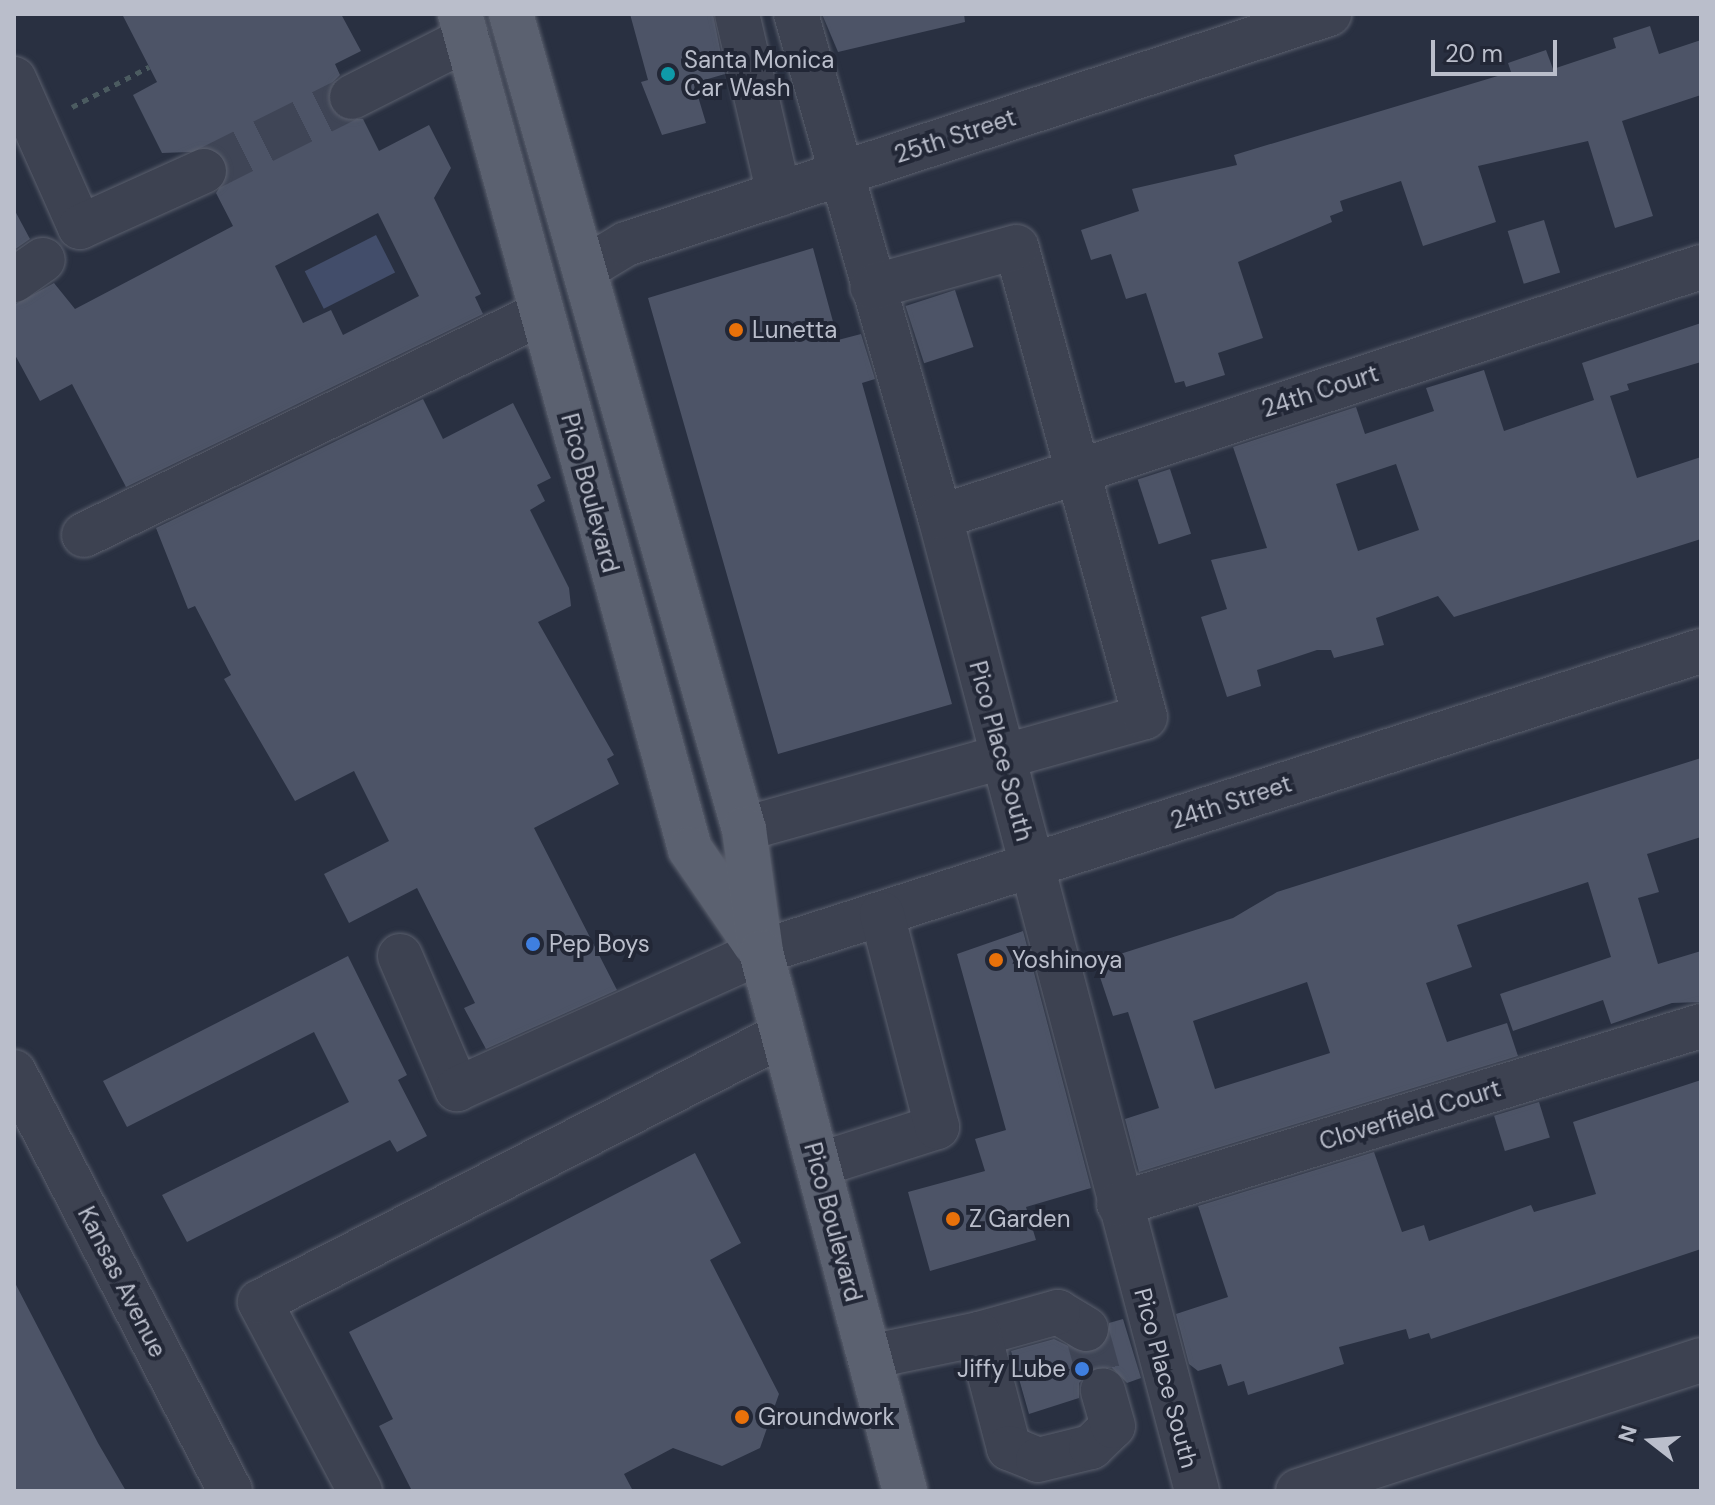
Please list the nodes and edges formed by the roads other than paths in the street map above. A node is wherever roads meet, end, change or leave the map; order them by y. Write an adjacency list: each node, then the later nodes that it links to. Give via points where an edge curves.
1 (511, 14): 12 (main road, Pico Boulevard)
2 (737, 14): 10 (street)
3 (796, 14): 9 (street, Pico Place South)
4 (1329, 14): 9 (street, 25th Street)
5 (464, 26): 7 (street); 14 (main road, Pico Boulevard)
6 (16, 88): 8 (street, via 80,227)
7 (352, 97)
8 (204, 171)
9 (840, 173): 10 (street, 25th Street); 13 (street, Pico Place South)
10 (779, 194): 12 (street, 25th Street, via 626,244)
11 (1701, 267): 15 (street, 24th Court)
12 (586, 268): 14 (main road); 20 (main road, Pico Boulevard)
13 (872, 287): 15 (street, via 1016,247); 16 (street, Pico Place South)
14 (540, 314): 17 (street); 23 (main road, Pico Boulevard, via 690,849)
15 (1078, 471): 16 (street, 24th Court); 19 (street, via 1145,717)
16 (940, 517): 19 (street, Pico Place South)
17 (84, 535)
18 (1701, 651): 21 (street, 24th Street)
19 (1003, 756): 20 (street); 21 (street, Pico Place South)
20 (744, 829): 23 (main road, Pico Boulevard)
21 (1031, 866): 22 (street, 24th Street); 29 (street, Pico Place South)
22 (882, 914): 23 (street, 24th Street); 28 (street, via 937,1127)
23 (761, 952): 24 (street, 24th Street, via 457,1089); 26 (main road, Pico Boulevard)
24 (400, 956)
25 (1701, 1026): 29 (street, Cloverfield Court)
26 (782, 1035): 28 (main road, Pico Boulevard); 36 (street, via 260,1302)
27 (14, 1072): 35 (street, Kansas Avenue)
28 (818, 1165): 32 (main road, Pico Boulevard)
29 (1119, 1204): 38 (street, Pico Place South)
30 (1086, 1329): 31 (street, via 1058,1312)
31 (979, 1334): 32 (street); 34 (street, via 1009,1448 1038,1460 1091,1447 1113,1426)
32 (869, 1357): 37 (main road, Pico Boulevard)
33 (1701, 1360): 39 (street)
34 (1103, 1390)
35 (230, 1491)
36 (360, 1491)
37 (905, 1491)
38 (1197, 1491)
39 (1298, 1491)

